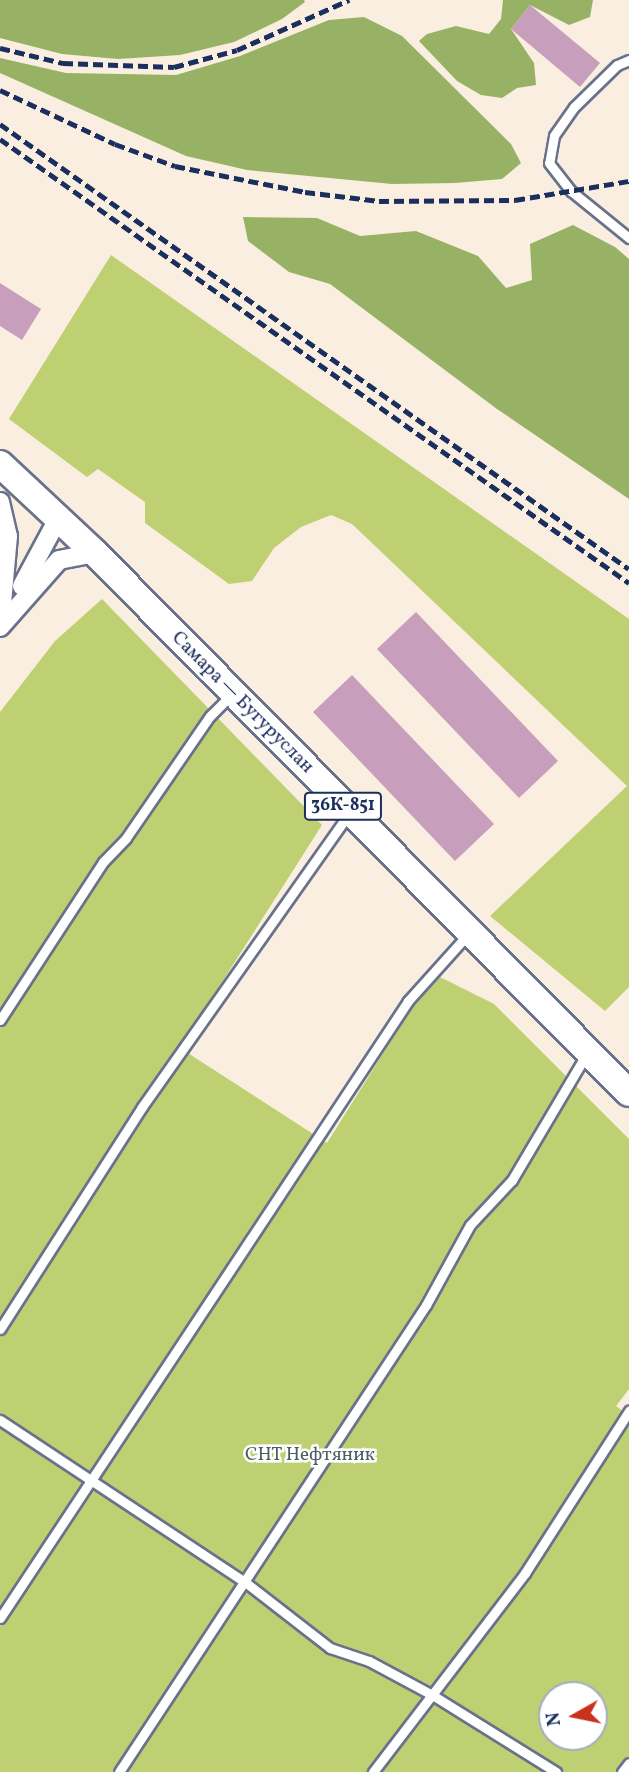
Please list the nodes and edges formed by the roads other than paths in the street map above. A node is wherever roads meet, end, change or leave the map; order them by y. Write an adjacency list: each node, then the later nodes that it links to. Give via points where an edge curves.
1 (629, 60): 2 (lane, via 617,65 574,107 554,136 549,163 571,191)
2 (629, 237)
3 (0, 464): 5 (main road, Самара — Бугуруслан / 36К-851)
4 (0, 502): 7 (street, via 8,536)
5 (59, 517): 6 (main road, Самара — Бугуруслан / 36К-851); 7 (street)
6 (95, 553): 7 (street, via 59,560); 8 (main road, Самара — Бугуруслан / 36К-851)
7 (0, 626)
8 (232, 694): 9 (main road, Самара — Бугуруслан / 36К-851); 11 (lane, via 210,716 126,838 103,862)
9 (350, 813): 10 (main road, Самара — Бугуруслан / 36К-851); 14 (lane, via 142,1107)
10 (469, 933): 12 (main road, Самара — Бугуруслан / 36К-851); 17 (lane, via 408,1002)
11 (0, 1020)
12 (588, 1052): 13 (main road, Самара — Бугуруслан / 36К-851); 18 (lane, via 512,1180 470,1225 426,1305)
13 (629, 1093)
14 (0, 1329)
15 (629, 1411): 20 (lane, via 525,1573)
16 (0, 1420): 17 (lane)
17 (88, 1481): 18 (lane); 19 (lane)
18 (245, 1582): 20 (lane, via 330,1648 369,1661); 22 (lane)
19 (0, 1618)
20 (434, 1696): 23 (lane, via 412,1717); 24 (lane)
21 (629, 1763): 25 (lane)
22 (120, 1772)
23 (373, 1772)
24 (556, 1772)
25 (622, 1772)

